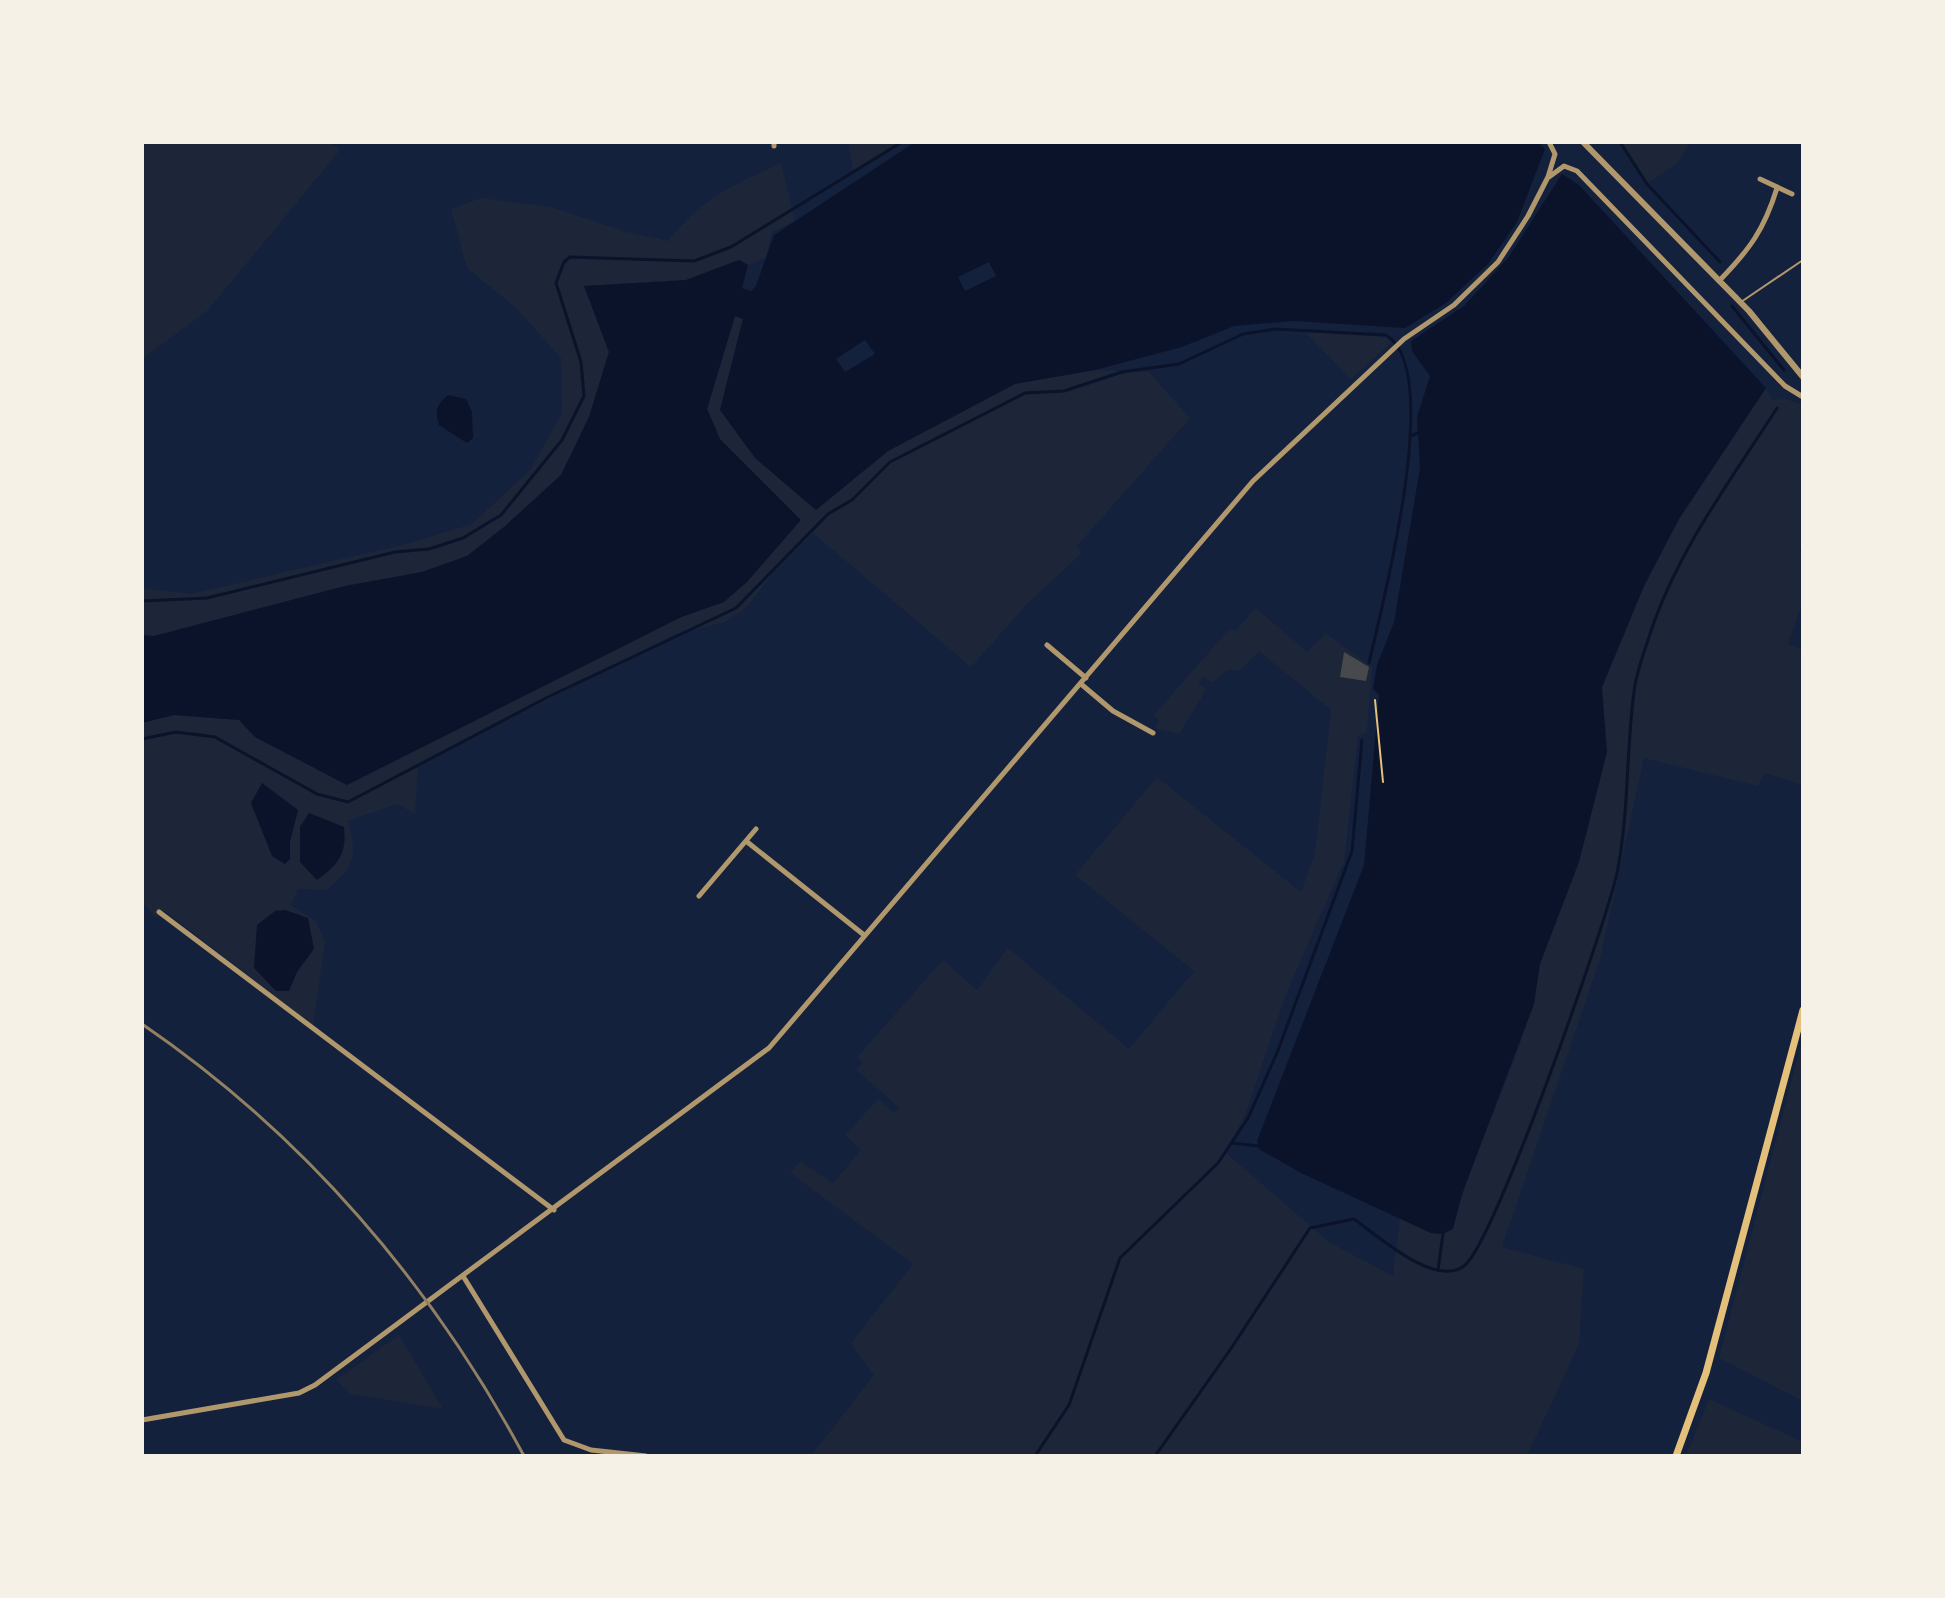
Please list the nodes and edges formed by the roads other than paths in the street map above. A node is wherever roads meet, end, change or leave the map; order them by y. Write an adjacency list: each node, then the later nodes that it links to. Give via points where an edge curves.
1 (1549, 142): 3 (street, via 1555,154)
2 (1583, 142): 8 (street)
3 (1548, 177): 11 (street, via 1564,166 1577,171 1785,386); 13 (street, via 1498,262 1454,305 1404,339 1253,481)
4 (1760, 179): 5 (street)
5 (1777, 188): 6 (street); 8 (street, via 1766,224)
6 (1792, 194)
7 (1803, 260): 9 (lane)
8 (1719, 281): 9 (street)
9 (1740, 302): 10 (street)
10 (1803, 377)
11 (1803, 397)
12 (1047, 645): 13 (street)
13 (1086, 678): 14 (street)
14 (1081, 684): 15 (street, via 1113,711); 20 (street)
15 (1153, 733)
16 (756, 829): 17 (street)
17 (746, 841): 18 (street); 20 (street)
18 (699, 896)
19 (159, 912): 22 (street)
20 (865, 936): 22 (street, via 769,1048)
21 (1803, 1010): 26 (main road, via 1706,1373)
22 (554, 1210): 23 (street)
23 (463, 1276): 24 (street, via 299,1393); 25 (street, via 564,1440 591,1450)
24 (142, 1420)
25 (646, 1456)
26 (1676, 1456)

